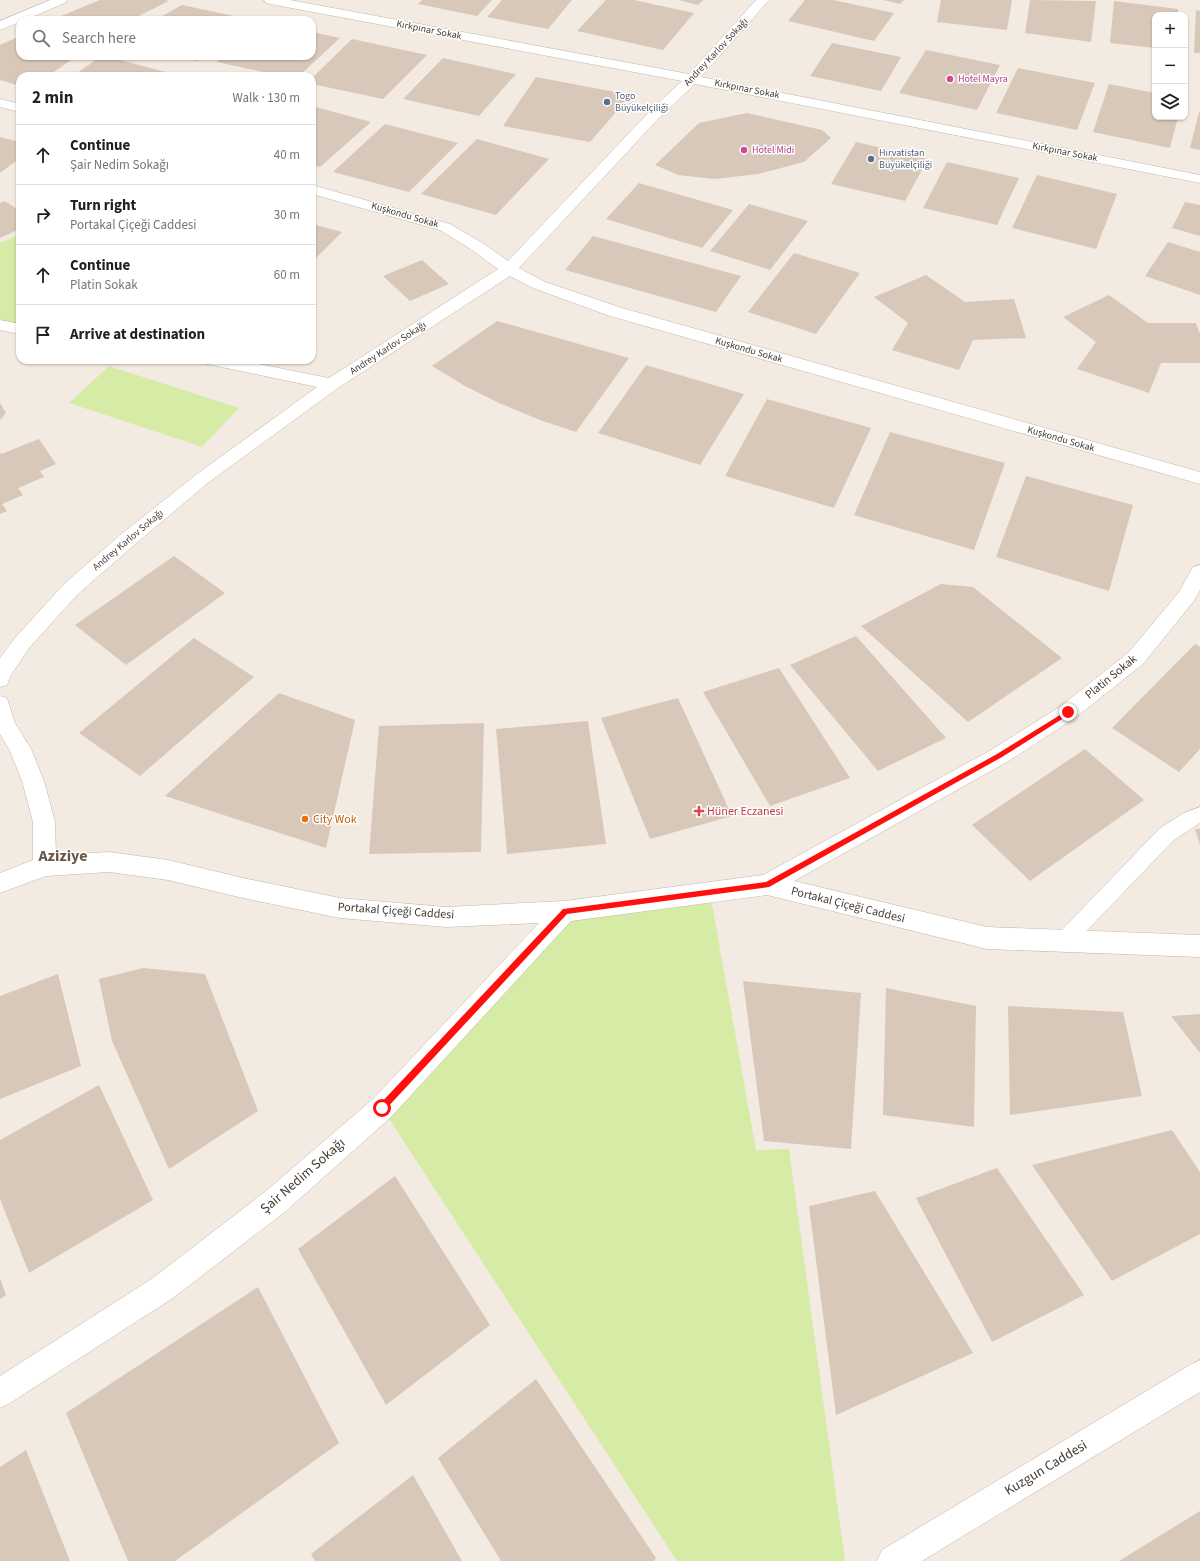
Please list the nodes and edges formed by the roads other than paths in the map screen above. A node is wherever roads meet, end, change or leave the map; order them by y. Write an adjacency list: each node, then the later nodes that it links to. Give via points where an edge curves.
1 (61, 0): 4 (street)
2 (270, 0): 7 (street, Kırkpınar Sokak)
3 (763, 0): 7 (street, Andrey Karlov Sokağı)
4 (23, 16)
5 (16, 19): 6 (street)
6 (0, 26)
7 (692, 78): 10 (street, Kırkpınar Sokak); 12 (street, Andrey Karlov Sokağı)
8 (0, 103): 9 (street)
9 (16, 107)
10 (1200, 179)
11 (316, 190): 12 (street, Kuşkondu Sokak, via 445,227)
12 (509, 269): 16 (street, Andrey Karlov Sokağı); 17 (street, Kuşkondu Sokak, via 539,285 616,312)
13 (0, 325): 14 (street)
14 (16, 328)
15 (232, 364): 16 (street)
16 (332, 384): 19 (street, Andrey Karlov Sokağı, via 203,478 77,584 22,643 1,673)
17 (1200, 478)
18 (1200, 572): 24 (street, Platin Sokak, via 1186,597 1136,658 1068,712 999,756)
19 (0, 679)
20 (0, 704): 22 (street, via 5,724 20,749 33,781 44,822)
21 (1200, 815): 26 (lane, via 1190,818 1167,834)
22 (45, 866): 23 (street); 25 (street, Portakal Çiçeği Caddesi, via 109,862 168,870 340,908 446,917)
23 (0, 883)
24 (767, 885): 25 (street, Portakal Çiçeği Caddesi); 26 (street, Portakal Çiçeği Caddesi, via 987,938)
25 (565, 911): 29 (street, Şair Nedim Sokağı, via 382,1108 276,1201 163,1288)
26 (1064, 941): 27 (street, Portakal Çiçeği Caddesi)
27 (1200, 946)
28 (1200, 1375): 30 (street, Kuzgun Caddesi)
29 (0, 1393)
30 (893, 1561)

